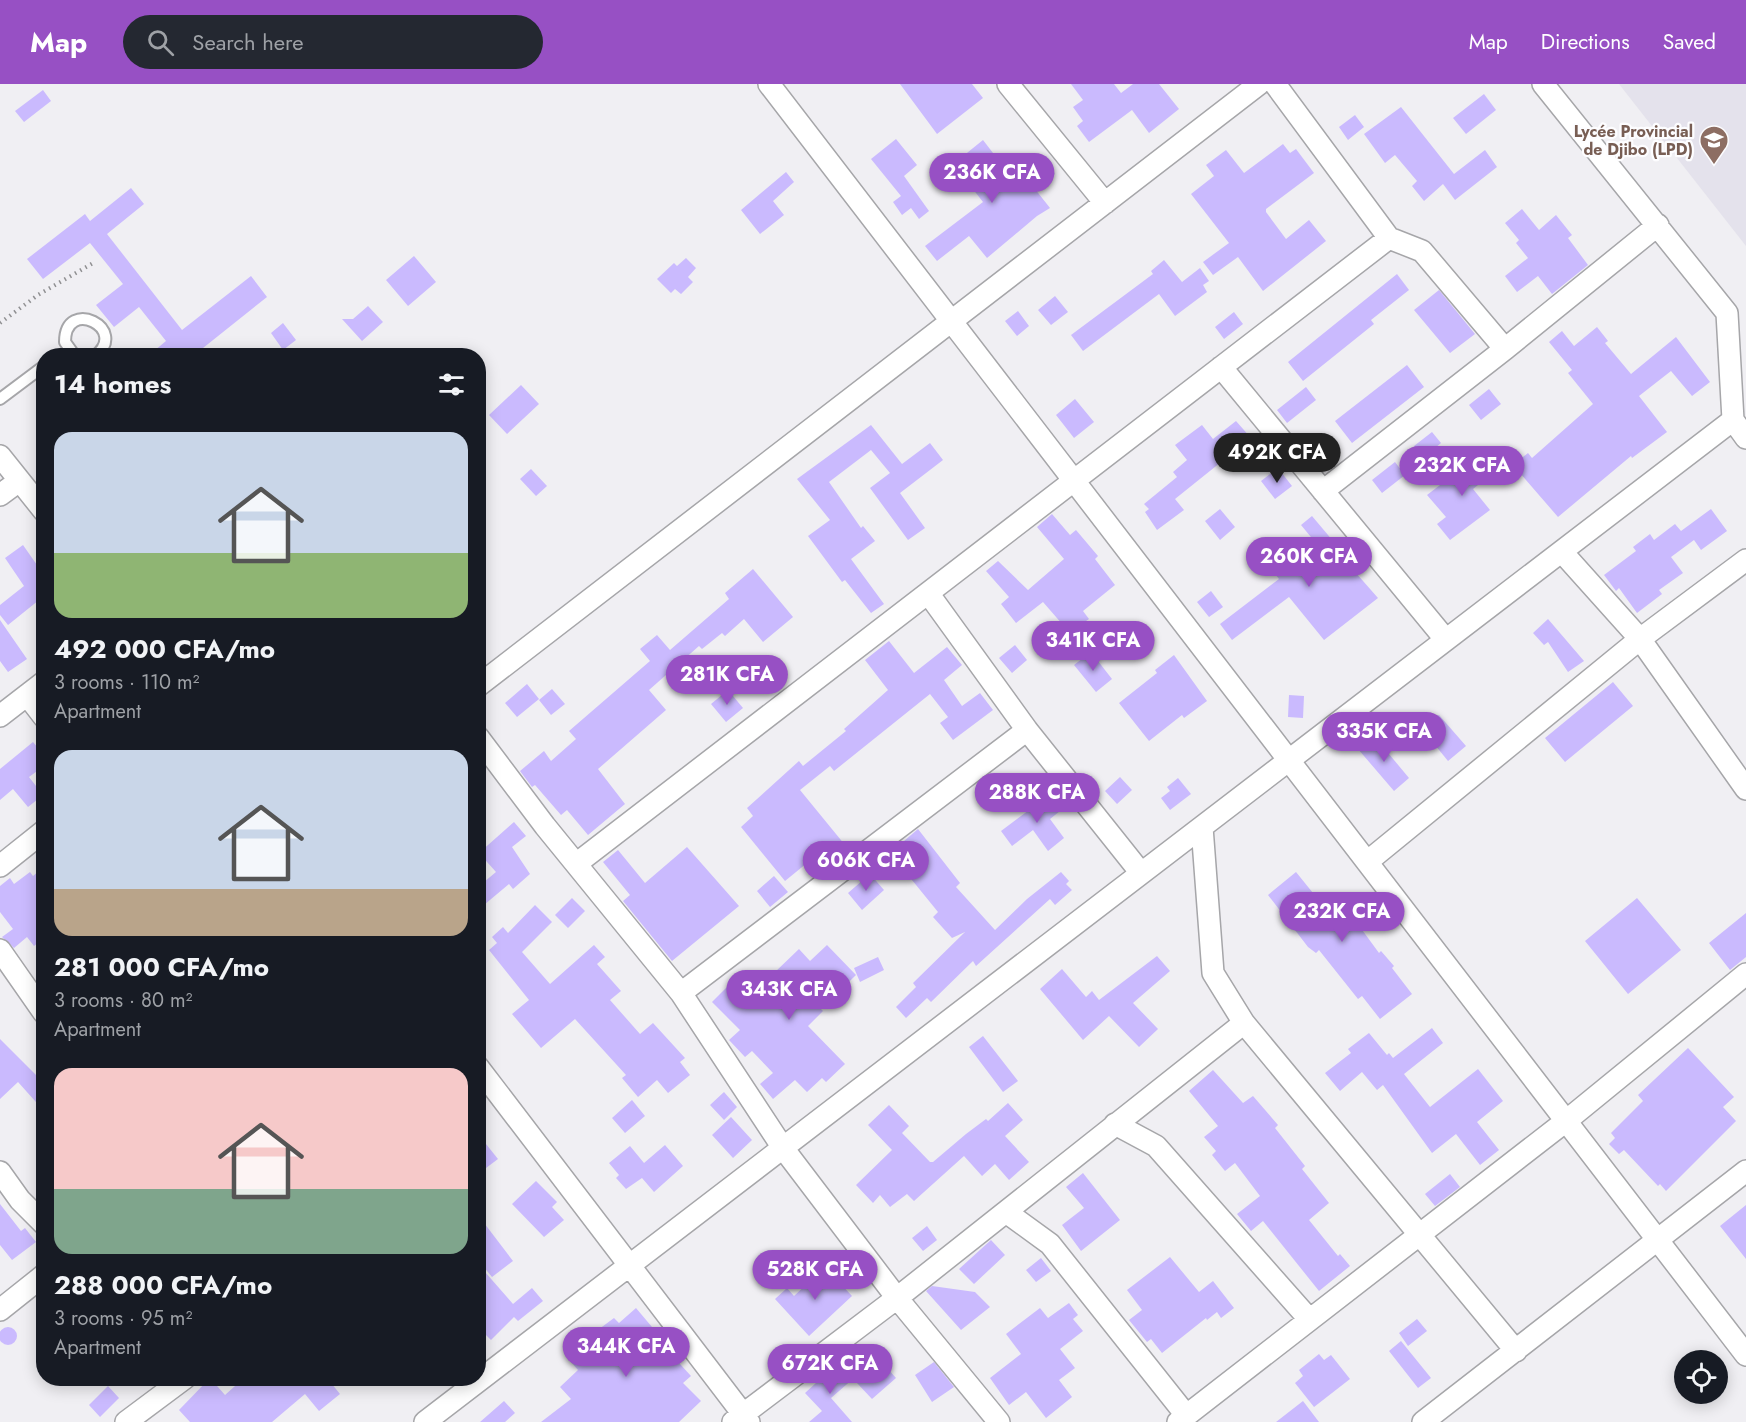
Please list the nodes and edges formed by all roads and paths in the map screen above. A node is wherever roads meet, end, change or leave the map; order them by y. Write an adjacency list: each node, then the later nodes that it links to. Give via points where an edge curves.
1 (769, 84): 10 (street)
2 (1008, 84): 6 (street)
3 (1260, 84): 6 (street)
4 (1275, 84): 8 (street)
5 (1543, 84): 7 (street)
6 (1105, 203): 10 (street)
7 (1658, 225): 14 (street); 18 (street, via 1727,314)
8 (1389, 238): 14 (street, via 1422,251); 15 (street)
9 (93, 263): 11 (path)
10 (951, 321): 21 (street); 31 (street)
11 (0, 323)
12 (70, 348): 13 (lane, via 65,336 71,324 82,319 94,320 105,336)
13 (102, 348)
14 (1505, 349): 23 (street)
15 (1221, 367): 21 (street); 23 (street)
16 (36, 372): 17 (lane)
17 (0, 399)
18 (1733, 420): 19 (street); 26 (street)
19 (1746, 438)
20 (0, 456): 22 (street)
21 (1074, 480): 28 (street); 38 (street)
22 (19, 481): 24 (street); 25 (street)
23 (1323, 491): 30 (street)
24 (0, 495)
25 (36, 501)
26 (1562, 552): 29 (street); 30 (street)
27 (1746, 560): 29 (street)
28 (928, 593): 36 (street); 43 (street)
29 (1640, 639): 39 (street); 42 (street)
30 (1446, 640): 38 (street)
31 (486, 680)
32 (36, 688): 33 (street)
33 (27, 695): 34 (street); 35 (street)
34 (36, 707)
35 (0, 716)
36 (1027, 730): 45 (street); 48 (street)
37 (486, 747): 43 (street)
38 (1289, 760): 40 (street); 42 (street)
39 (1746, 789)
40 (1202, 827): 45 (street); 50 (street, via 1213,973)
41 (36, 837): 44 (street)
42 (1366, 862): 52 (street)
43 (576, 864): 48 (street)
44 (0, 866)
45 (1141, 873): 54 (street)
46 (0, 950): 49 (street)
47 (1746, 974): 52 (street)
48 (681, 993): 54 (street)
49 (36, 1002)
50 (1244, 1023): 53 (street); 59 (street)
51 (486, 1078): 61 (street)
52 (1566, 1121): 59 (street); 60 (street)
53 (1115, 1124): 57 (street); 65 (street, via 1156,1146)
54 (783, 1148): 61 (street); 63 (street)
55 (1746, 1171): 60 (street)
56 (0, 1172): 58 (street)
57 (1006, 1212): 63 (street); 73 (street, via 1050,1244)
58 (36, 1216)
59 (1420, 1236): 65 (street); 66 (street)
60 (1657, 1239): 66 (street); 67 (street)
61 (629, 1266): 68 (street); 74 (street)
62 (36, 1281): 64 (street)
63 (897, 1298): 74 (street); 77 (street)
64 (0, 1310)
65 (1309, 1319): 73 (street)
66 (1516, 1351): 78 (street)
67 (1746, 1355)
68 (486, 1375)
69 (152, 1386): 72 (street)
70 (176, 1386): 72 (street)
71 (472, 1386): 76 (street)
72 (145, 1415): 75 (street)
73 (1182, 1419)
74 (742, 1420)
75 (126, 1422)
76 (425, 1422)
77 (999, 1422)
78 (1423, 1422)

